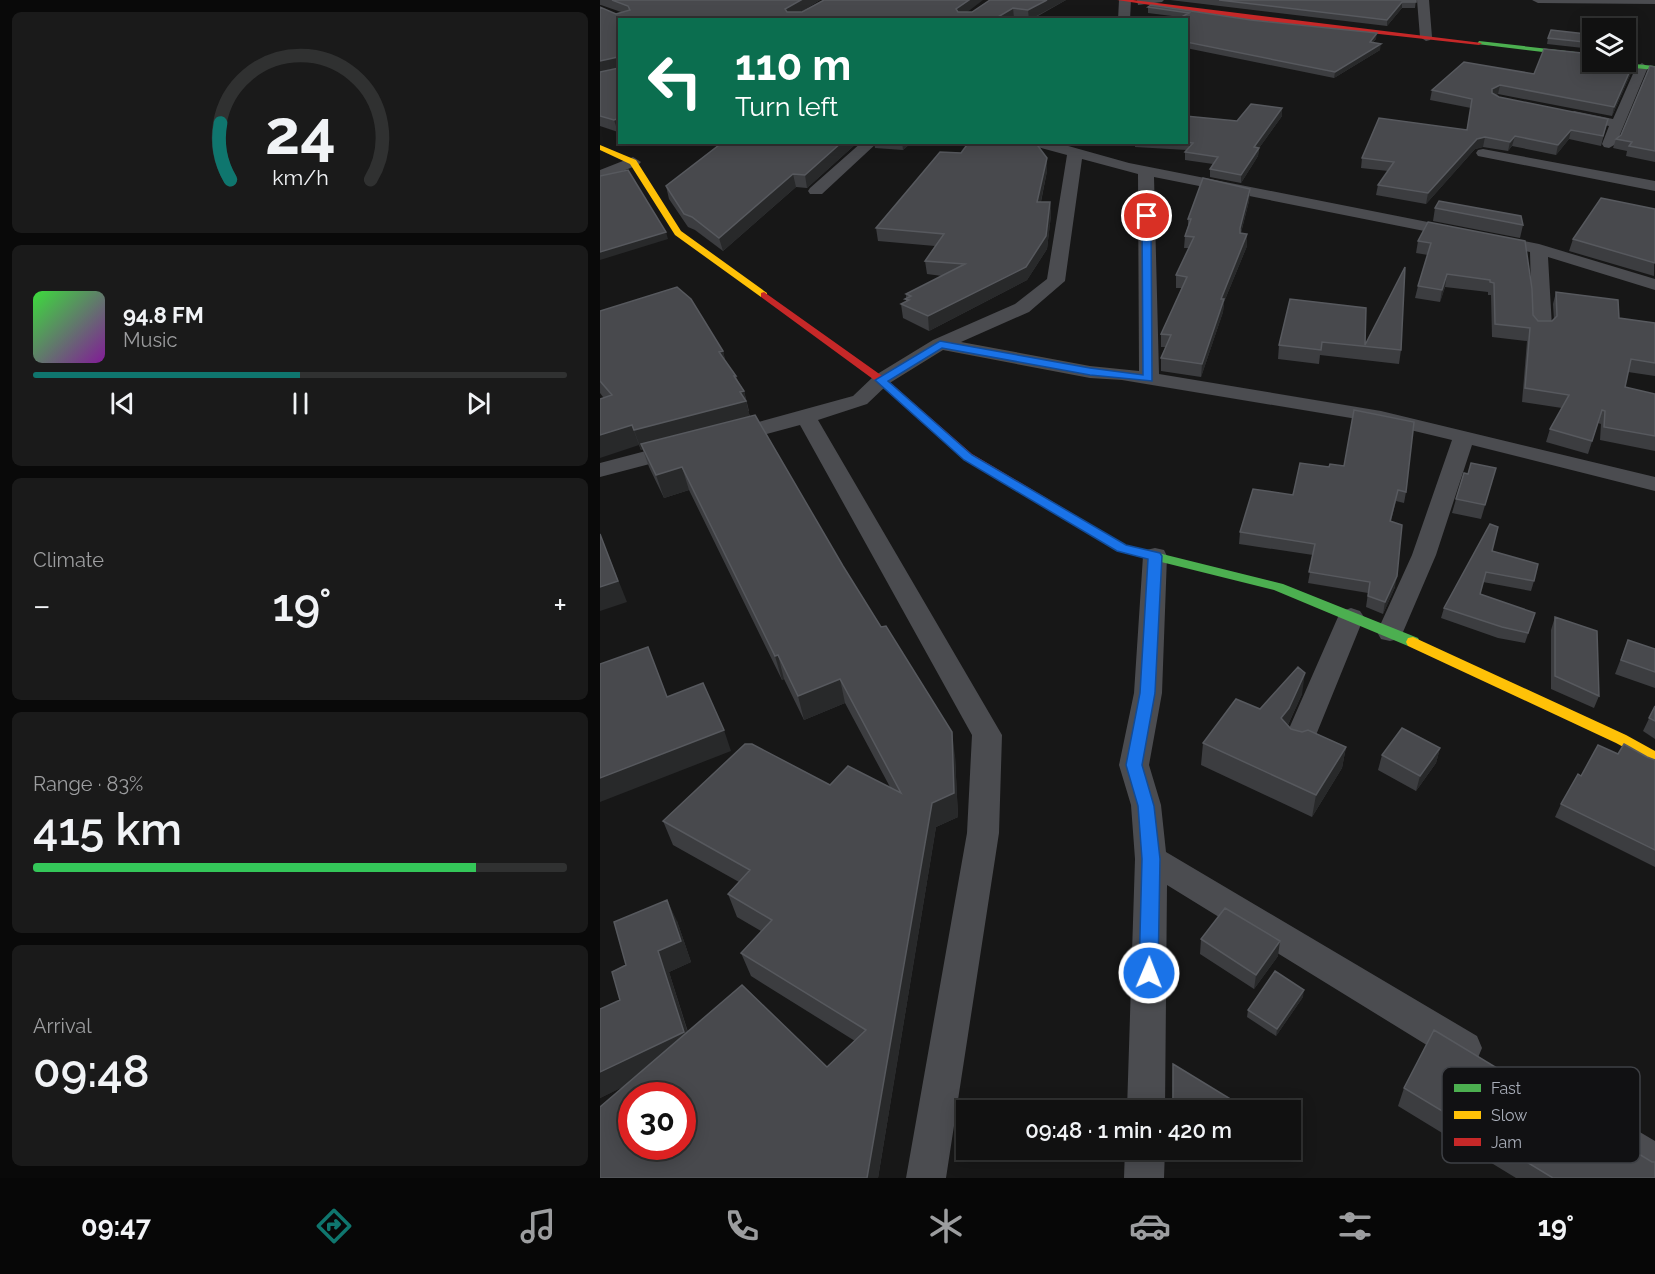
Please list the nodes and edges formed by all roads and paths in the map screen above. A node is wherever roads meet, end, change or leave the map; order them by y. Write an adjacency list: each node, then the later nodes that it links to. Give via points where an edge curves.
1 (1120, 0): 2 (street)
2 (1125, 0): 7 (street); 8 (street)
3 (1158, 0): 7 (street)
4 (1423, 0): 10 (street)
5 (1538, 0): 6 (street)
6 (1655, 1)
7 (1142, 2): 9 (street)
8 (1124, 18)
9 (1251, 18): 10 (street); 12 (street)
10 (1426, 37): 11 (street)
11 (1582, 55)
12 (1582, 61)
13 (1636, 62): 15 (street)
14 (1636, 65): 15 (street)
15 (1651, 66): 17 (street)
16 (1563, 113): 17 (street)
17 (1618, 124): 20 (street)
18 (868, 144): 28 (street)
19 (1042, 144): 23 (street)
20 (1609, 144)
21 (600, 147): 24 (street)
22 (1483, 153): 27 (street)
23 (1075, 154): 25 (street, via 1119,159); 32 (street, via 1056,281 1022,308)
24 (633, 162): 26 (street); 34 (street, via 678,233)
25 (1146, 170): 29 (street); 33 (street)
26 (600, 175)
27 (1655, 186)
28 (816, 191)
29 (1539, 249): 30 (street); 31 (street)
30 (1655, 285)
31 (1542, 327)
32 (940, 344): 33 (street); 34 (street)
33 (1149, 379): 36 (street, via 1381,417)
34 (881, 380): 35 (street, via 860,400); 39 (street, via 968,457 1122,548)
35 (806, 417): 37 (street); 50 (street, via 987,735 983,833)
36 (1464, 436): 38 (street); 41 (street, via 1424,555)
37 (600, 470)
38 (1655, 484)
39 (1155, 556): 40 (street, via 1278,587); 44 (street, via 1148,693 1134,765 1146,806)
40 (1351, 617): 41 (street); 42 (street)
41 (1390, 633): 43 (street)
42 (1299, 740)
43 (1655, 758)
44 (1151, 859): 45 (street); 46 (street)
45 (1496, 1067)
46 (1146, 1100)
47 (1640, 1154): 49 (street)
48 (1145, 1160): 51 (street)
49 (1655, 1163)
50 (926, 1178)
51 (1144, 1178)

